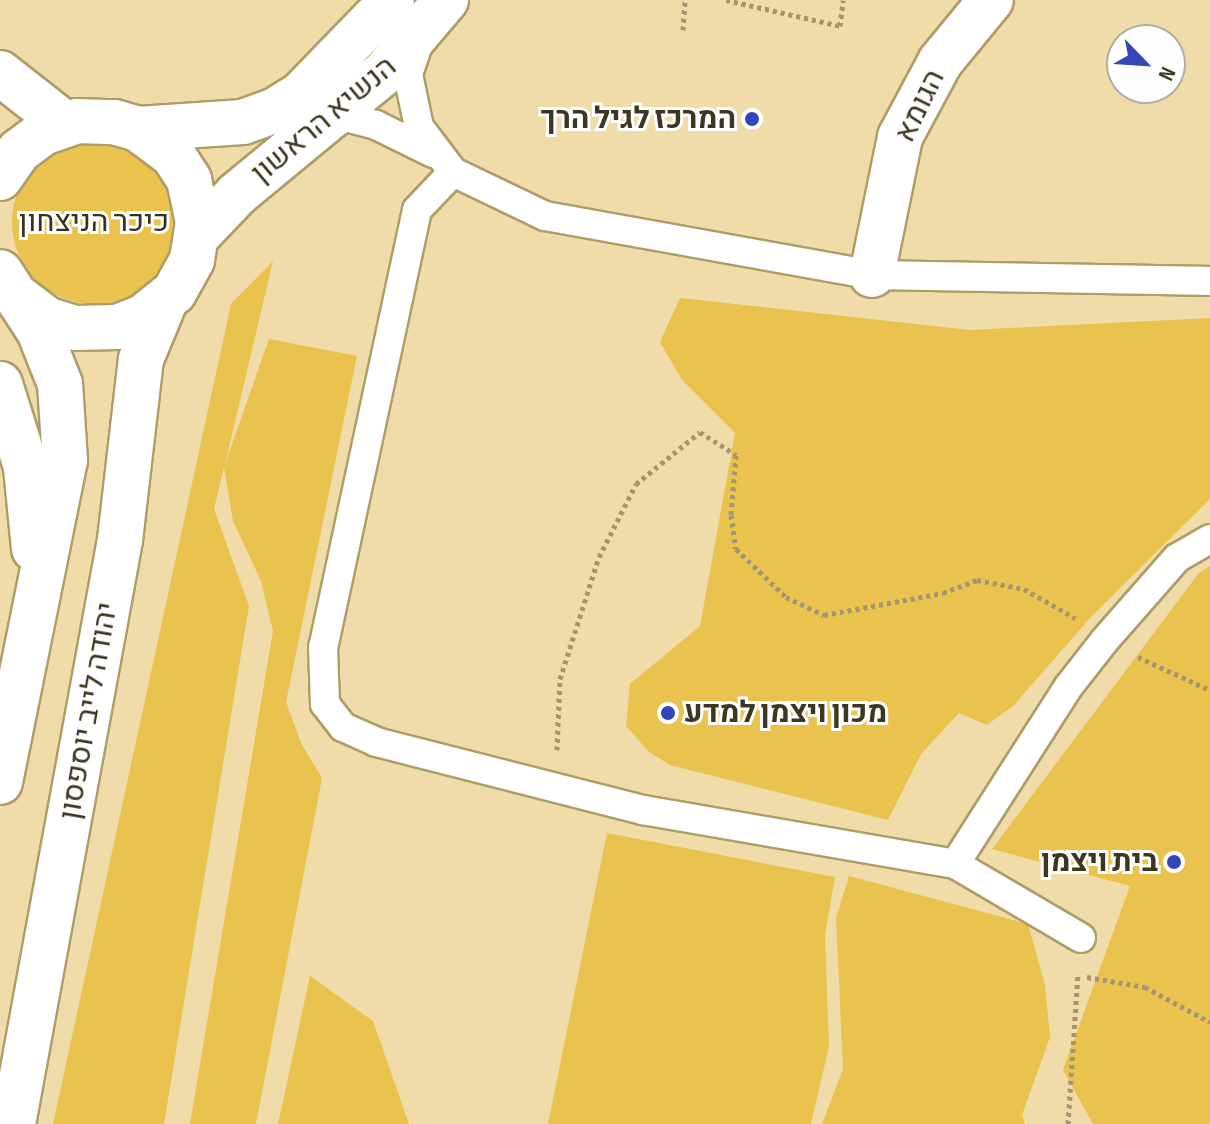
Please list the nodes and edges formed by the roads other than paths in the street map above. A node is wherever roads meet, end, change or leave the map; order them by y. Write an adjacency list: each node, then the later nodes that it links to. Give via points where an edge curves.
1 (392, 0): 6 (street, הנשיא הראשון, via 300,95 274,111 243,122)
2 (975, 6): 12 (street, הגומא, via 900,137)
3 (434, 15): 8 (street, הנשיא הראשון, via 363,92); 9 (lane, via 408,74 410,101 419,127)
4 (0, 73): 5 (street)
5 (54, 128): 6 (street, via 102,120); 7 (street); 10 (street, via 19,151)
6 (138, 129): 11 (street, via 173,155 189,180)
7 (0, 147)
8 (286, 152): 9 (lane, via 346,117 412,140); 11 (street, הנשיא הראשון)
9 (448, 166): 12 (lane, via 545,216); 20 (lane, via 417,210 323,647 325,704 343,727 376,742 643,810)
10 (0, 178)
11 (197, 236): 15 (street, via 187,271)
12 (872, 275): 14 (lane)
13 (4, 279): 15 (street, via 48,320 89,329 130,323); 18 (street, via 52,359 66,428 59,505)
14 (1210, 281)
15 (165, 301): 22 (street, יהודה לייב יוספסון, via 141,359 113,579)
16 (0, 384): 18 (street, via 26,467)
17 (1210, 539): 20 (lane, via 1177,558 1105,640 1069,686)
18 (36, 602): 19 (street)
19 (0, 782)
20 (955, 864): 21 (lane)
21 (1081, 938)
22 (13, 1124)

